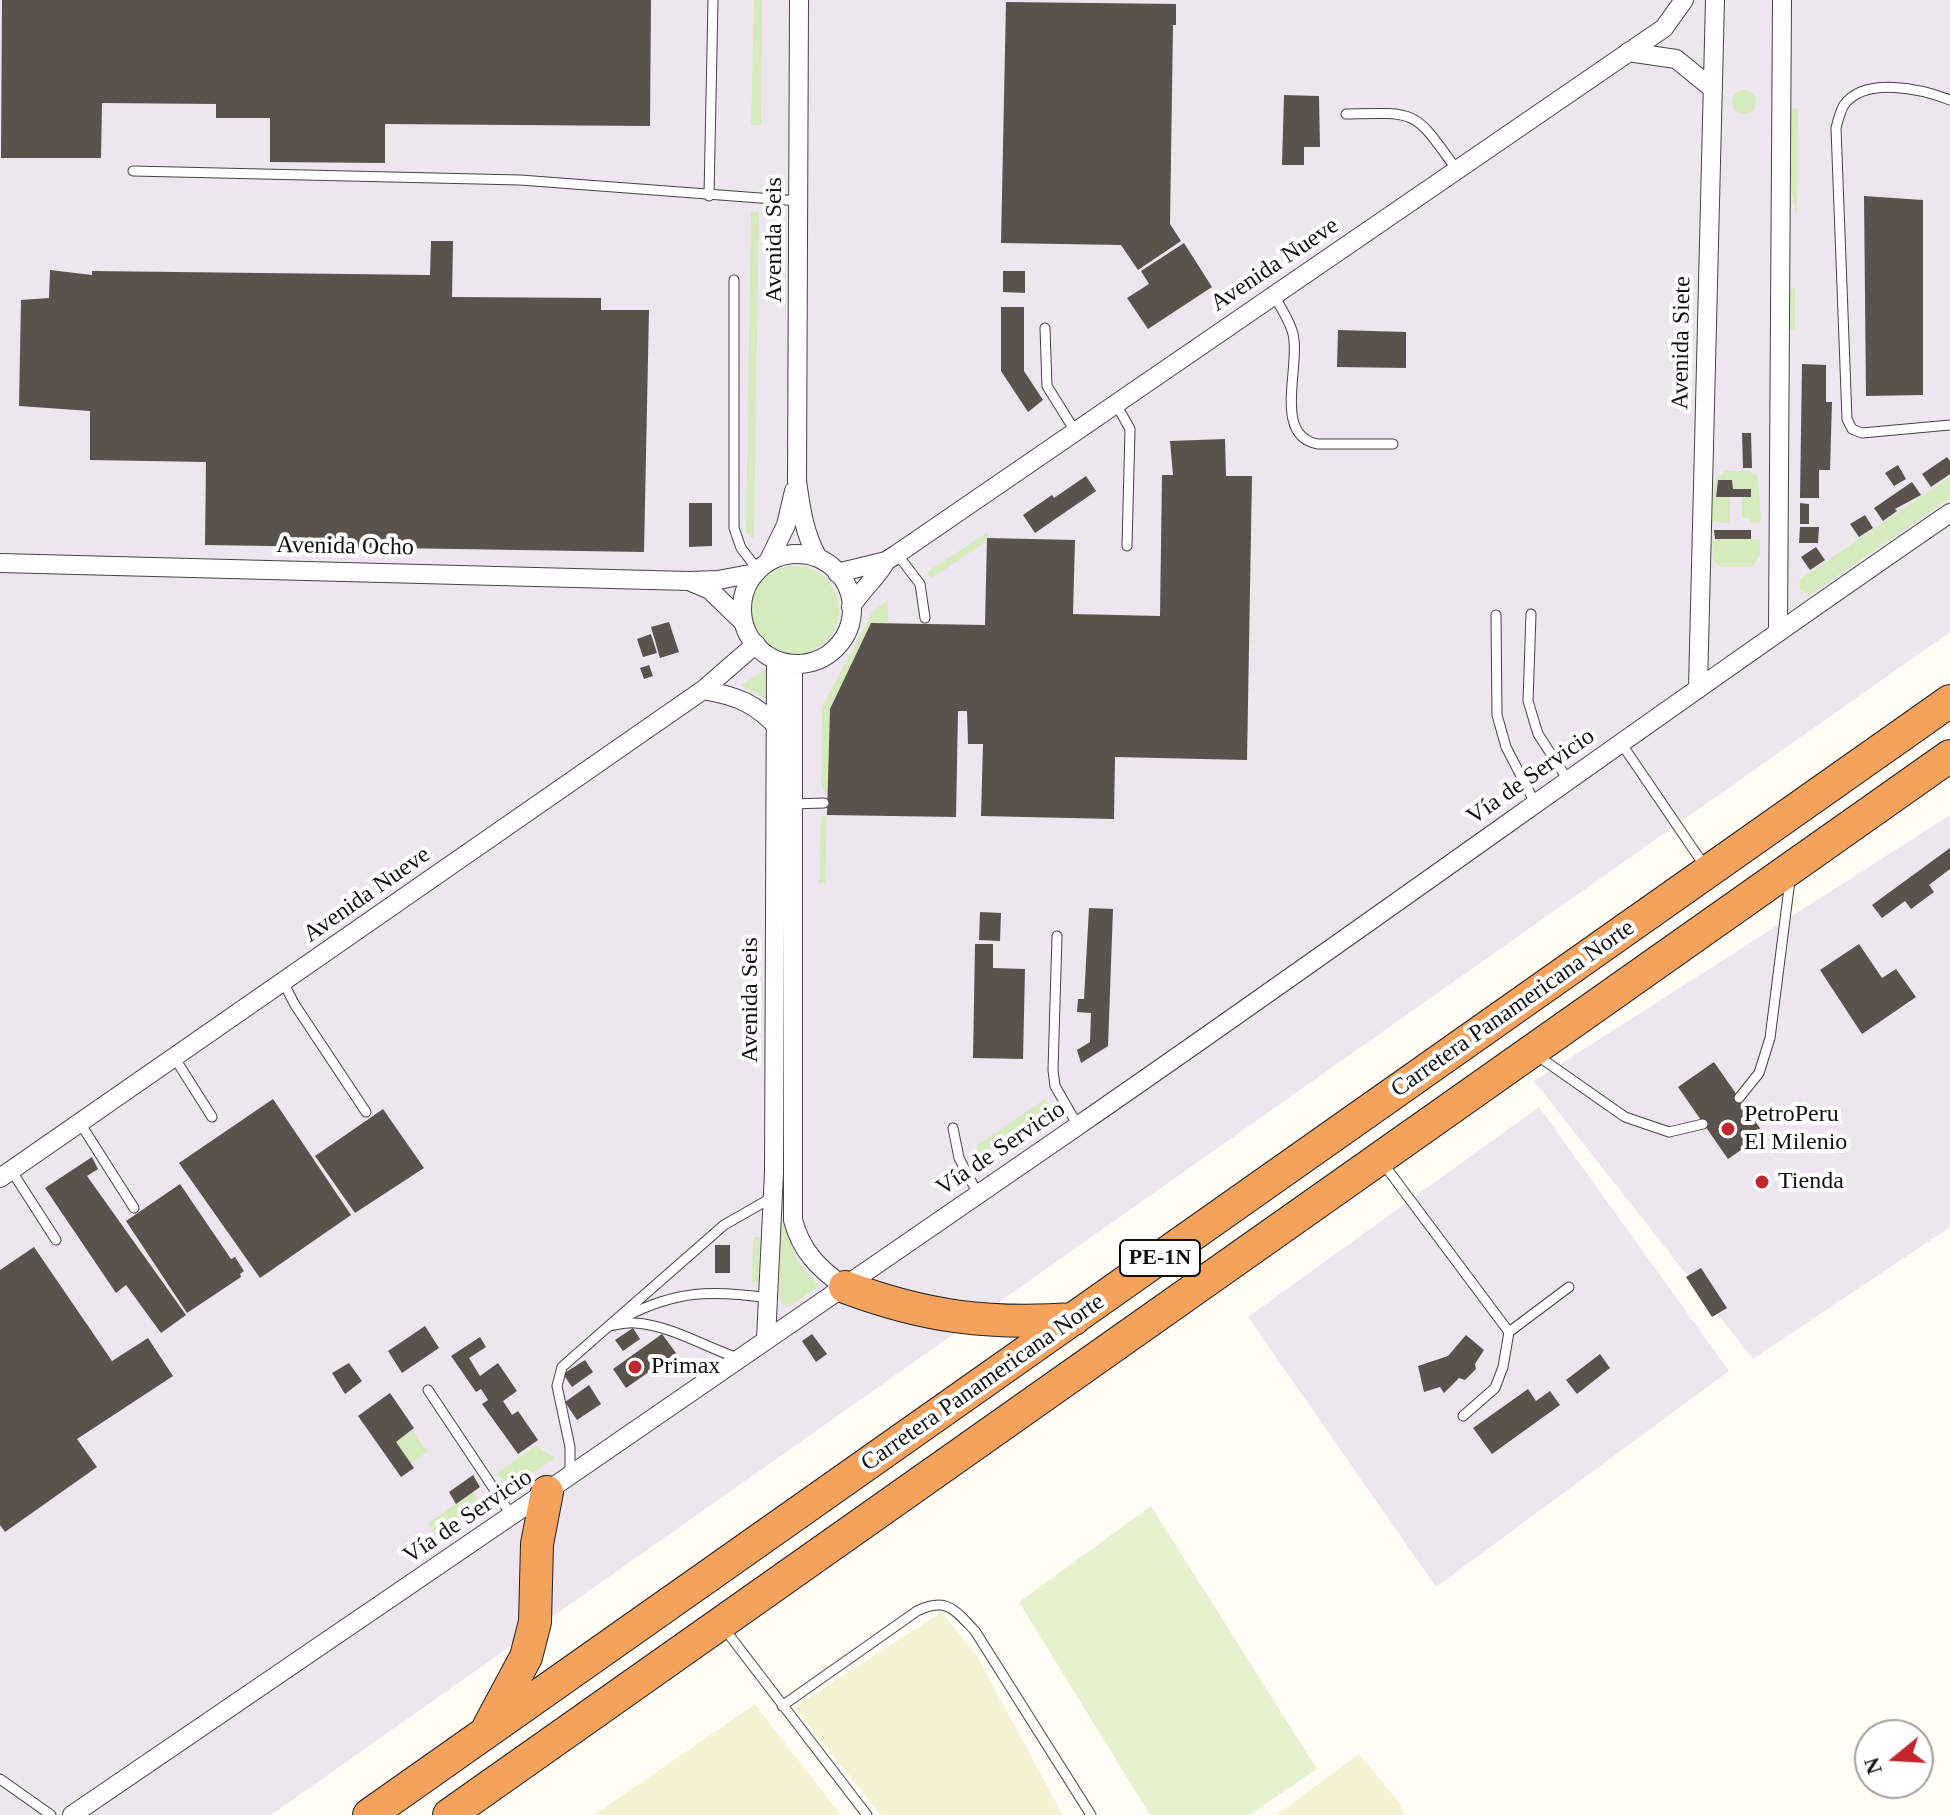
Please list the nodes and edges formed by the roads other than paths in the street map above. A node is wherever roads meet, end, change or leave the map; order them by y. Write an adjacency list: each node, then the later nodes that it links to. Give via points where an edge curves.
1 (713, 0): 12 (lane)
2 (799, 0): 13 (street, Avenida Seis)
3 (1684, 0): 6 (street, Avenida Nueve, via 1664,28)
4 (1715, 0): 7 (street, Avenida Siete)
5 (1782, 0): 35 (street)
6 (1628, 52): 7 (street, via 1676,59); 10 (street, Avenida Nueve)
7 (1713, 89): 38 (street, Avenida Siete)
8 (1950, 100): 18 (lane, via 1924,90 1858,92 1843,106 1836,128 1847,419 1862,433)
9 (1346, 114): 10 (lane, via 1409,115 1426,126)
10 (1457, 170): 15 (street, Avenida Nueve)
11 (133, 171): 12 (lane, via 520,180)
12 (709, 196): 13 (lane)
13 (800, 201): 21 (street, Avenida Seis)
14 (734, 280): 27 (lane, via 734,528 741,548)
15 (1274, 295): 17 (street, Avenida Nueve); 20 (lane, via 1293,332 1292,416 1299,435 1318,444)
16 (1045, 328): 19 (lane, via 1047,386)
17 (1116, 404): 19 (street, Avenida Nueve); 23 (lane, via 1130,429)
18 (1950, 425)
19 (1075, 431): 24 (street, Avenida Nueve)
20 (1393, 444)
21 (797, 481): 25 (street, Avenida Seis, via 801,515); 27 (street, Avenida Seis, via 786,525)
22 (1950, 513): 35 (street, Vía de Servicio)
23 (1127, 546)
24 (891, 557): 28 (street, Avenida Nueve); 30 (street, Avenida Nueve); 33 (lane, via 920,584)
25 (818, 558): 27 (street, via 792,555); 28 (street)
26 (0, 563): 29 (street, Avenida Ocho)
27 (761, 569): 29 (street, Avenida Ocho); 34 (street, via 746,588)
28 (837, 573): 30 (street)
29 (689, 581): 34 (street, via 710,590)
30 (851, 607): 37 (street, via 848,631 826,656 810,663)
31 (1531, 614): 45 (lane, via 1528,701 1546,750)
32 (1496, 615): 47 (lane, via 1497,715 1506,747)
33 (925, 618)
34 (743, 622): 36 (street)
35 (1778, 631): 38 (street, Vía de Servicio)
36 (756, 644): 37 (street); 39 (street, Avenida Nueve)
37 (784, 663): 41 (street, Avenida Seis); 42 (street, Avenida Seis)
38 (1698, 688): 43 (street, Vía de Servicio)
39 (703, 690): 41 (street, via 734,695); 52 (street, Avenida Nueve)
40 (1950, 701): 50 (highway, Carretera Panamericana Norte / PE-1N)
41 (776, 725): 42 (street); 48 (street, Avenida Seis)
42 (792, 743): 48 (street, Avenida Seis)
43 (1621, 743): 45 (street, Vía de Servicio); 50 (lane)
44 (1950, 756): 49 (highway, Carretera Panamericana Norte / PE-1N)
45 (1568, 780): 47 (street, Vía de Servicio)
46 (824, 803): 48 (lane)
47 (1535, 803): 60 (street, Vía de Servicio)
48 (784, 804): 66 (street, Avenida Seis); 70 (street, Avenida Seis, via 793,1220 814,1262)
49 (1792, 868): 53 (highway, Carretera Panamericana Norte / PE-1N); 55 (lane, via 1770,1038 1759,1073)
50 (1709, 871): 63 (highway, Carretera Panamericana Norte / PE-1N)
51 (1057, 936): 60 (lane, via 1053,1070 1055,1086)
52 (283, 982): 54 (street, Avenida Nueve); 56 (lane)
53 (1532, 1052): 59 (lane, via 1625,1117 1669,1132); 62 (highway, Carretera Panamericana Norte / PE-1N)
54 (174, 1057): 57 (lane); 58 (street, Avenida Nueve)
55 (1739, 1098)
56 (366, 1112)
57 (212, 1117)
58 (80, 1123): 64 (street, Avenida Nueve); 68 (lane)
59 (1703, 1124)
60 (1078, 1126): 65 (street, Vía de Servicio)
61 (953, 1128): 65 (lane, via 959,1158)
62 (1380, 1160): 67 (highway, Carretera Panamericana Norte / PE-1N); 75 (lane)
63 (1295, 1163): 67 (highway); 73 (highway, Carretera Panamericana Norte / PE-1N)
64 (5, 1174): 69 (lane)
65 (978, 1194): 70 (street, Vía de Servicio)
66 (773, 1197): 72 (street, Avenida Seis); 74 (lane, via 724,1225)
67 (1324, 1200): 82 (highway, Carretera Panamericana Norte / PE-1N)
68 (134, 1208)
69 (56, 1240)
70 (845, 1287): 73 (highway, via 948,1317 1021,1323); 76 (street, Vía de Servicio)
71 (1569, 1287): 75 (lane)
72 (769, 1298): 74 (lane, via 713,1291 687,1295); 76 (street, Avenida Seis)
73 (1074, 1319): 84 (highway, Carretera Panamericana Norte / PE-1N)
74 (609, 1326): 77 (lane, via 653,1327); 80 (lane, via 562,1367 557,1386 572,1461)
75 (1509, 1332): 79 (lane, via 1495,1388)
76 (766, 1339): 77 (street, Vía de Servicio)
77 (738, 1358): 80 (street, Vía de Servicio)
78 (428, 1390): 81 (lane)
79 (1463, 1416)
80 (558, 1485): 81 (street, Vía de Servicio); 84 (highway, via 537,1544 535,1622 526,1657)
81 (512, 1516): 87 (street, Vía de Servicio)
82 (721, 1624): 83 (lane); 89 (highway, Carretera Panamericana Norte / PE-1N)
83 (782, 1706): 90 (lane); 91 (lane, via 917,1611 945,1604 975,1631)
84 (483, 1735): 88 (highway, Carretera Panamericana Norte / PE-1N)
85 (0, 1779): 86 (lane)
86 (51, 1815)
87 (72, 1815)
88 (369, 1815)
89 (449, 1815)
90 (867, 1815)
91 (1091, 1815)

